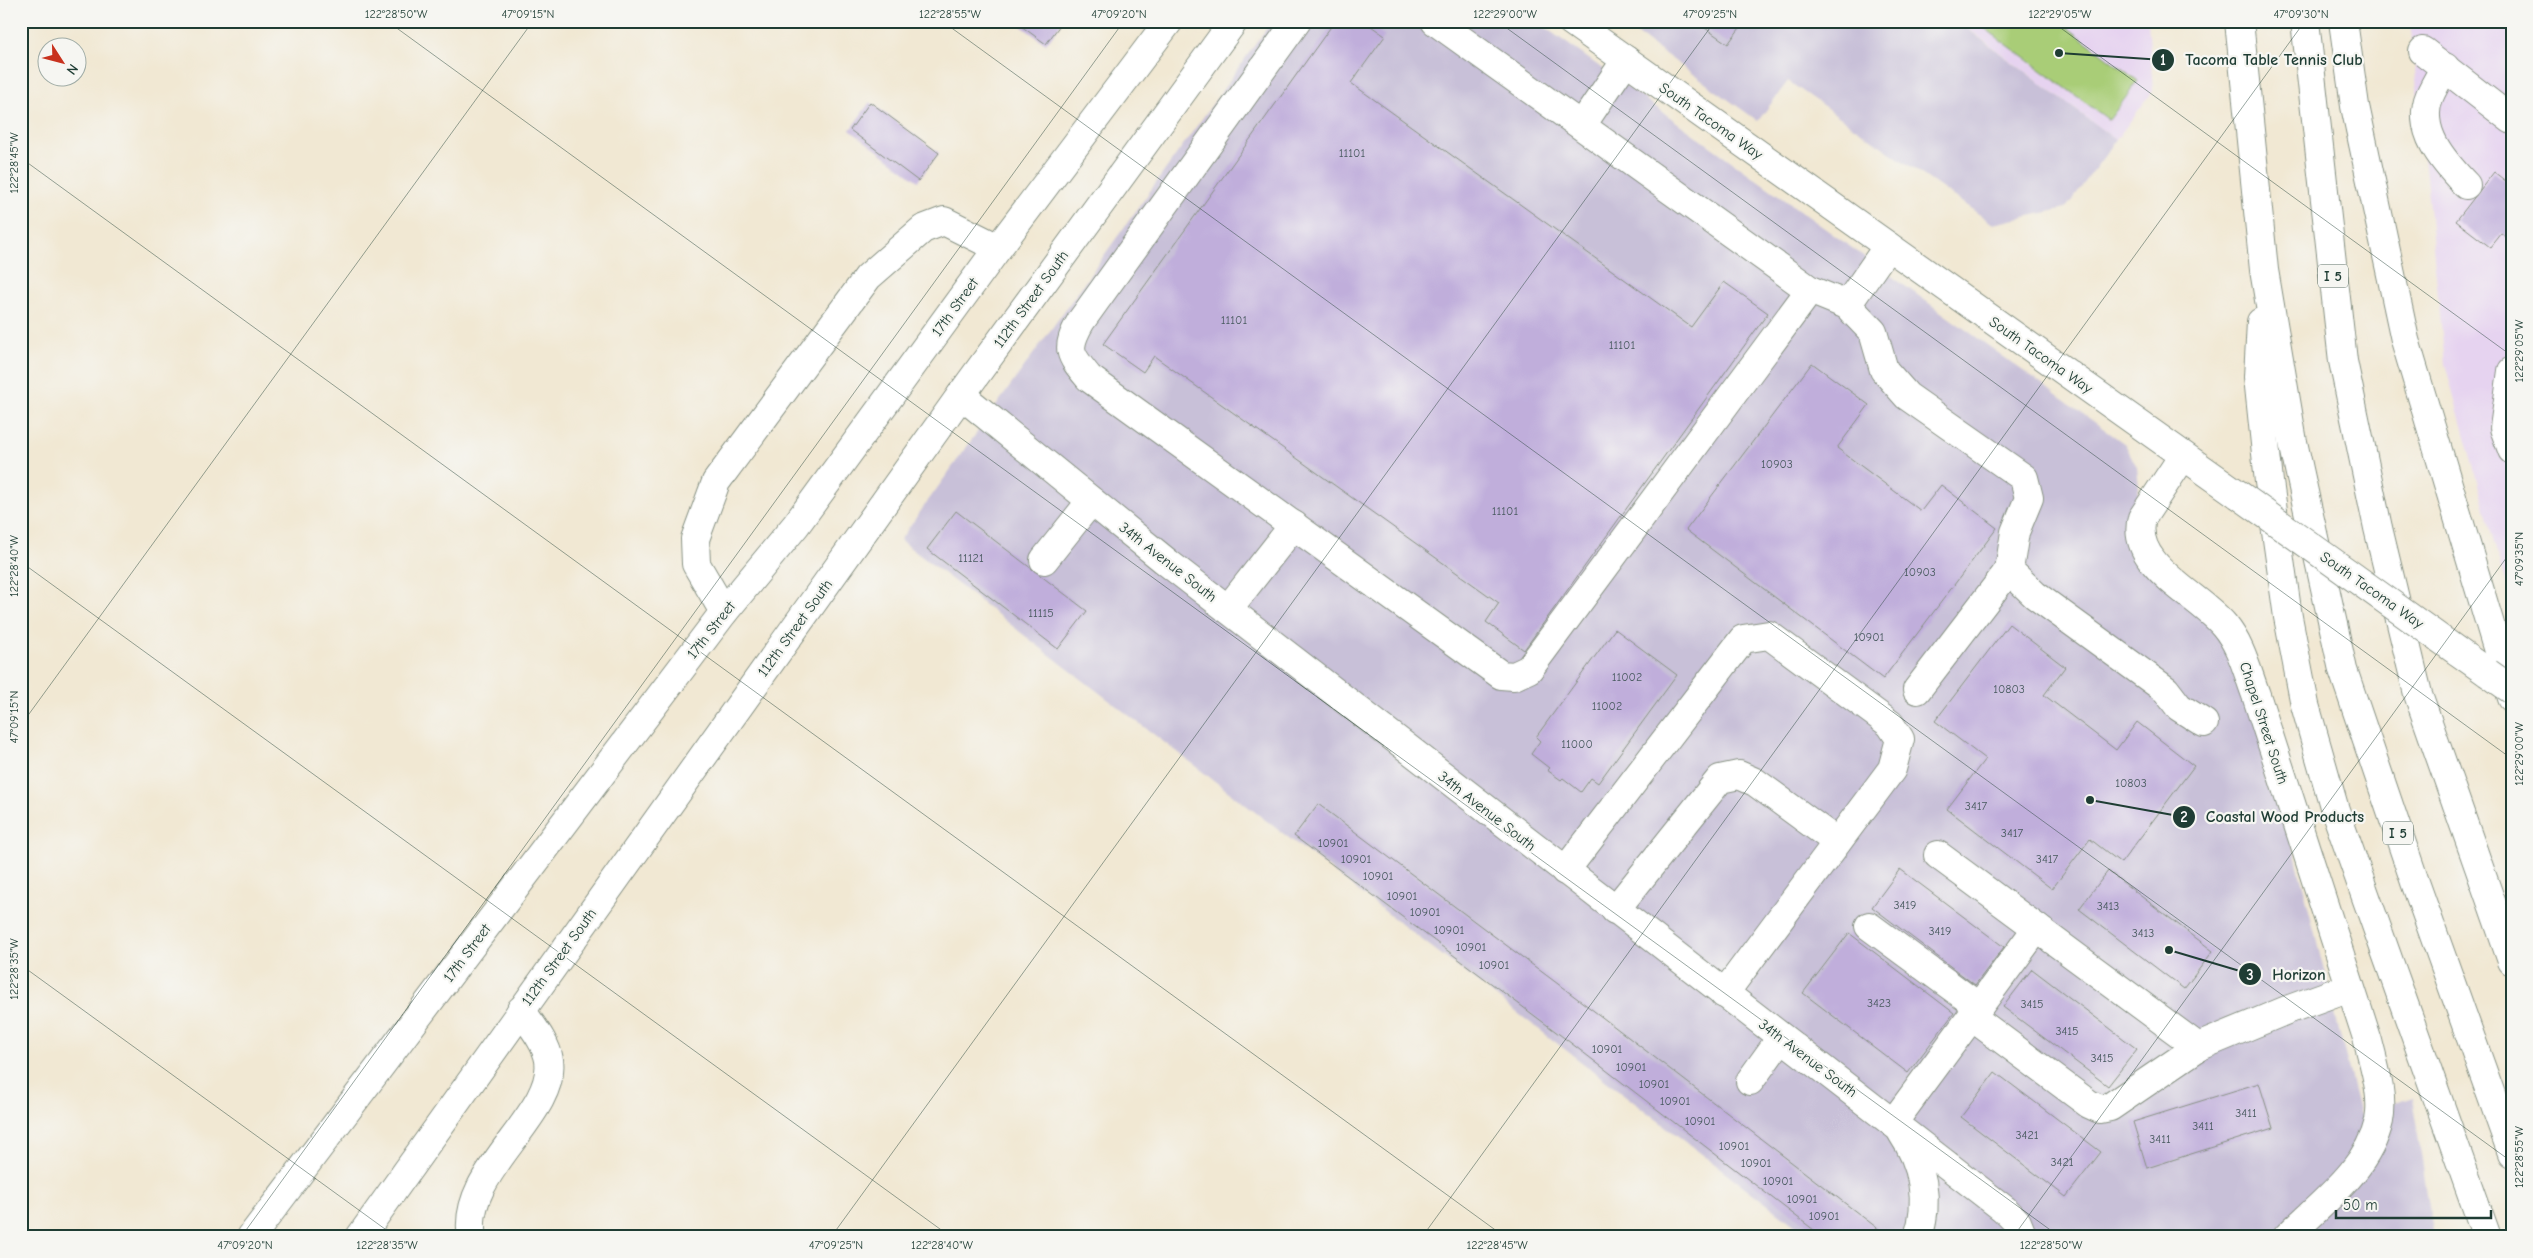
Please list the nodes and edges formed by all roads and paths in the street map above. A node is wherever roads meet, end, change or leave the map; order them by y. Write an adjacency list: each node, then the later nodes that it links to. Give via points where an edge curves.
1 (1169, 21): 16 (main road, 17th Street)
2 (1234, 21): 21 (main road, 112th Street South)
3 (1297, 21): 25 (main road, via 1070,341 1072,358 1089,378)
4 (1436, 21): 13 (main road)
5 (1571, 21): 10 (main road, South Tacoma Way)
6 (2239, 21): 17 (main road, I 5)
7 (2305, 21): 40 (main road, I 5, via 2343,361 2378,528 2418,694)
8 (2343, 21): 32 (main road, via 2355,106 2404,340)
9 (2423, 51): 11 (main road)
10 (1626, 60): 13 (main road); 15 (main road, South Tacoma Way)
11 (2445, 67): 12 (main road); 14 (main road, via 2429,97 2428,125 2431,141 2443,160)
12 (2512, 120)
13 (1582, 126): 18 (main road)
14 (2466, 185)
15 (1888, 246): 19 (main road); 23 (main road, South Tacoma Way)
16 (998, 248): 29 (main road, 17th Street, via 796,525); 29 (main road, via 944,221 923,229 868,277 716,482 695,539 696,564)
17 (2264, 270): 49 (main road, I 5, via 2293,442 2343,670); 50 (main road, via 2258,377 2288,617 2305,705 2335,810)
18 (1810, 290): 19 (main road); 25 (main road, via 1529,669 1514,676 1501,675)
19 (1847, 305): 27 (main road, via 1872,332 1884,370 1907,396 2024,478 2029,498 2015,532)
20 (2512, 371): 22 (main road, via 2504,428)
21 (961, 395): 24 (main road, 34th Avenue South); 43 (main road, 112th Street South)
22 (2512, 450)
23 (2183, 456): 31 (main road, South Tacoma Way, bridge); 41 (main road, Chapel Street South, via 2142,518 2139,527 2141,541 2150,559 2215,615 2236,643 2256,695)
24 (1091, 501): 26 (main road); 28 (main road, 34th Avenue South)
25 (1294, 525): 28 (main road)
26 (1044, 560)
27 (2009, 570): 30 (main road); 33 (main road, via 2036,595 2166,690 2179,707)
28 (1228, 609): 36 (main road, 34th Avenue South)
29 (724, 612): 52 (main road, 17th Street)
30 (1918, 690)
31 (2512, 690)
32 (2512, 698)
33 (2204, 723)
34 (1837, 842): 36 (main road, via 1892,769 1900,739 1890,724 1769,635 1743,639); 37 (main road, via 1755,782 1738,775 1720,779); 42 (main road)
35 (1938, 855): 39 (main road)
36 (1565, 871): 37 (main road, 34th Avenue South)
37 (1615, 910): 42 (main road, 34th Avenue South)
38 (1869, 926): 44 (main road)
39 (2037, 928): 44 (main road); 46 (main road)
40 (2512, 962)
41 (2350, 987): 46 (main road); 56 (main road, Chapel Street South, via 2379,1087 2379,1120 2359,1166)
42 (1724, 994): 45 (main road, 34th Avenue South)
43 (522, 1010): 53 (main road, 112th Street South); 54 (main road, via 539,1036 549,1060 548,1078 540,1100 475,1197 469,1224)
44 (1976, 1012): 46 (main road, via 2089,1104 2100,1108 2110,1107); 48 (main road)
45 (1781, 1038): 47 (main road); 48 (main road, 34th Avenue South)
46 (2198, 1047)
47 (1750, 1082)
48 (1894, 1123): 51 (main road, 34th Avenue South, via 2004,1209); 55 (main road, via 1913,1151 1921,1175 1924,1203)
49 (2512, 1153)
50 (2458, 1161): 57 (main road); 58 (main road)
51 (2020, 1230)
52 (251, 1237)
53 (360, 1237)
54 (472, 1237)
55 (1918, 1237)
56 (2287, 1237)
57 (2474, 1237)
58 (2486, 1237)

